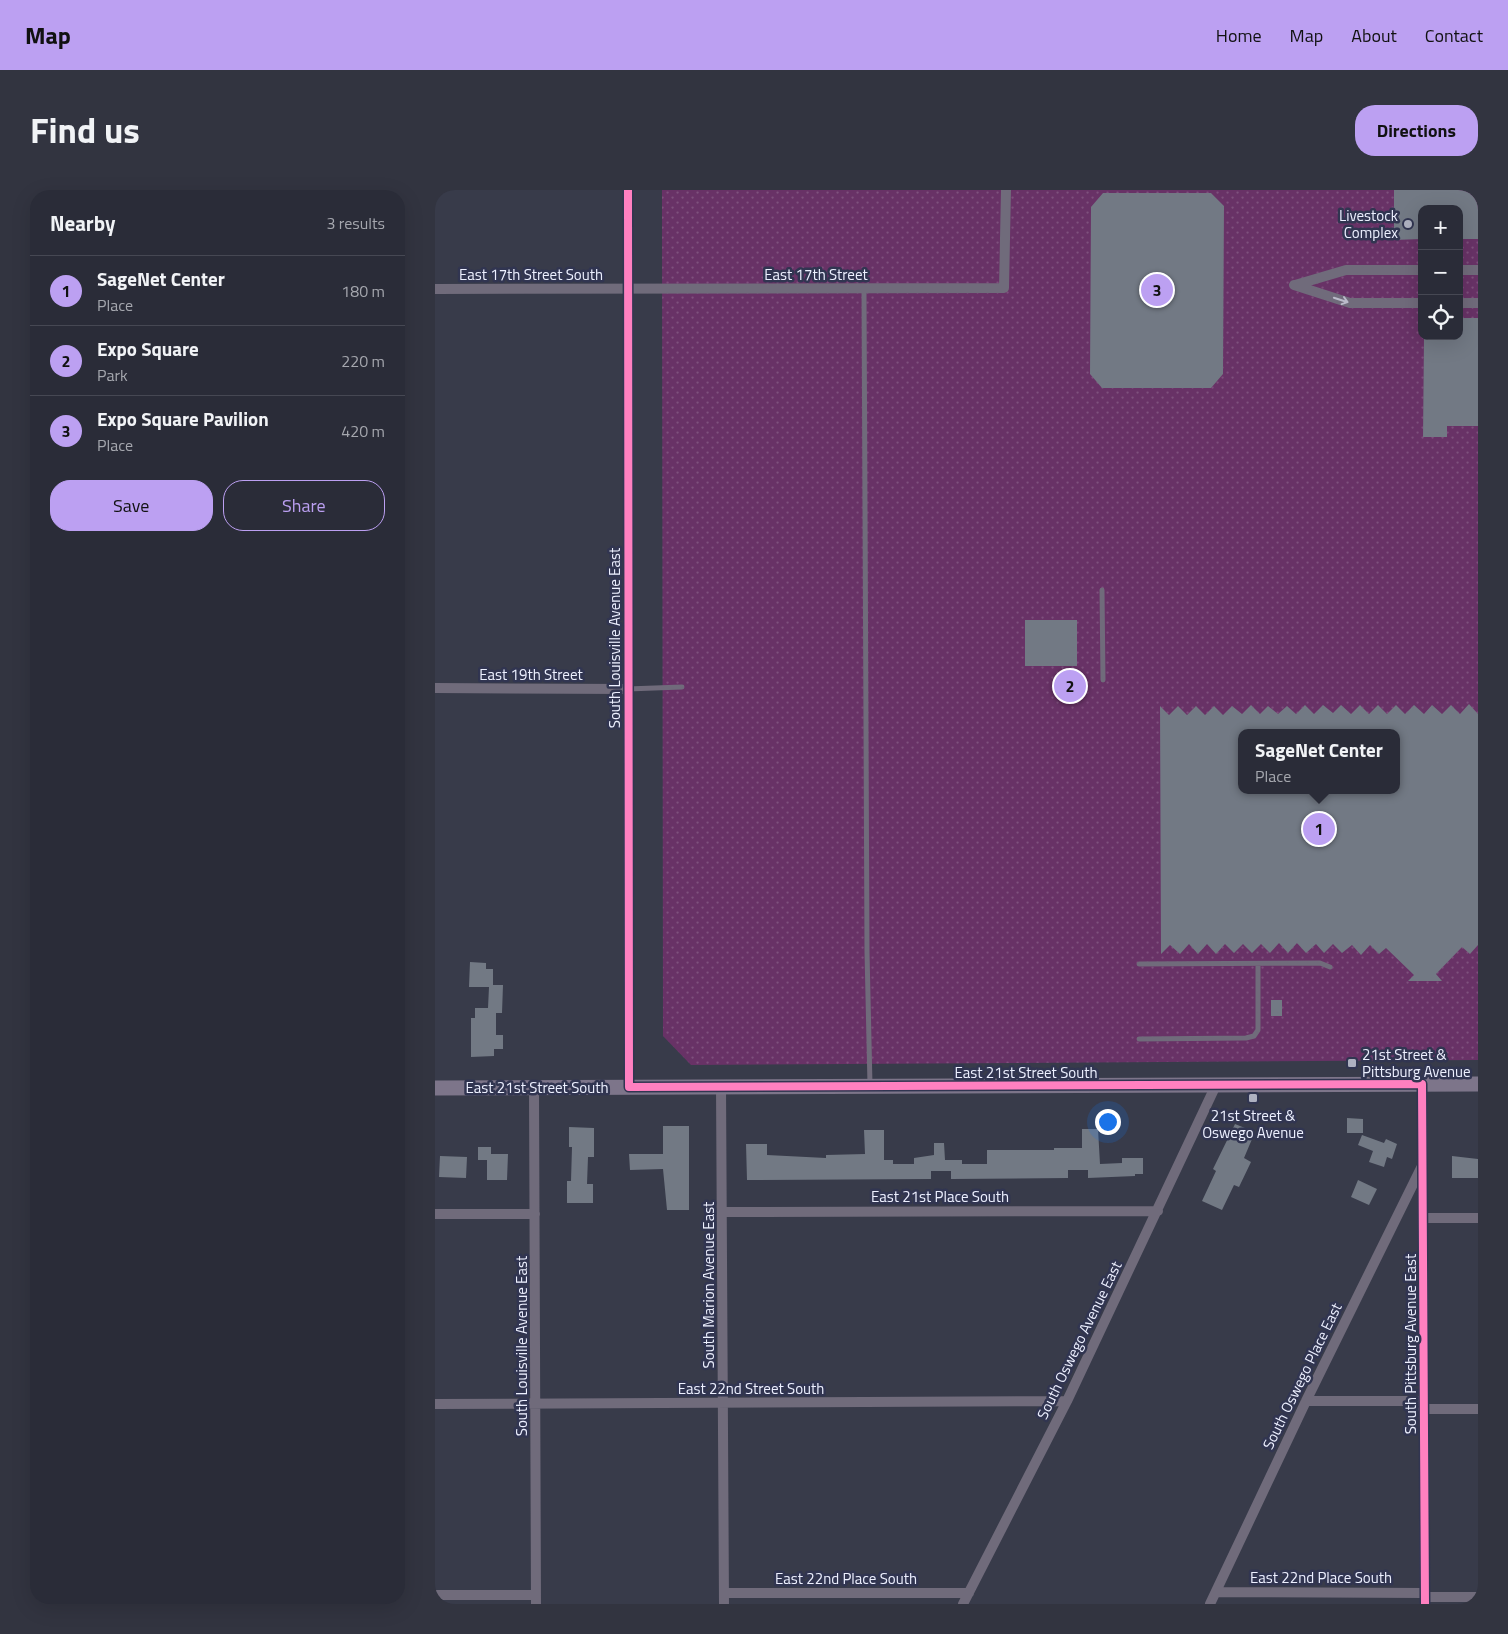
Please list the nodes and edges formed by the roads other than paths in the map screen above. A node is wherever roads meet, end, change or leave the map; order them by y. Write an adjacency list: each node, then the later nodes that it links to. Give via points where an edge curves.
1 (627, 190): 8 (street, South Louisville Avenue East)
2 (1006, 190): 6 (street, East 17th Street, via 1005,288)
3 (1418, 270): 9 (street, one-way to 9, via 1346,270 1294,286 1350,303)
4 (1463, 270): 5 (street)
5 (1478, 270)
6 (864, 288): 8 (street, East 17th Street); 25 (lane)
7 (435, 289): 8 (street, East 17th Street South)
8 (628, 289): 16 (street, South Louisville Avenue East)
9 (1418, 303)
10 (1463, 303): 11 (street)
11 (1478, 304)
12 (1102, 590): 13 (lane)
13 (1103, 680)
14 (682, 687): 16 (lane)
15 (435, 688): 16 (street, East 19th Street)
16 (627, 689): 26 (street, South Louisville Avenue East)
17 (1139, 964): 18 (lane)
18 (1257, 964): 19 (lane, via 1320,964); 20 (lane, via 1257,1030 1254,1036)
19 (1329, 967)
20 (1139, 1039)
21 (1422, 1084): 22 (main road, East 21st Street South); 23 (main road, East 21st Street South); 29 (street, South Pittsburg Avenue East)
22 (1478, 1084)
23 (1216, 1085): 25 (main road, East 21st Street South); 30 (street, South Oswego Avenue East)
24 (721, 1086): 25 (main road, East 21st Street South); 26 (main road, East 21st Street South); 31 (street, South Marion Avenue East)
25 (870, 1086)
26 (629, 1087): 28 (main road, East 21st Street South)
27 (435, 1088): 28 (main road, East 21st Street South)
28 (534, 1088): 33 (street, South Louisville Avenue East)
29 (1424, 1163): 34 (street, South Pittsburg Avenue East); 37 (street, South Oswego Place East)
30 (1158, 1211): 31 (street, East 21st Place South); 36 (street, South Oswego Avenue East)
31 (723, 1212): 40 (street, South Marion Avenue East)
32 (435, 1214): 33 (street)
33 (535, 1214): 39 (street, South Louisville Avenue East)
34 (1423, 1218): 35 (street); 41 (street, South Pittsburg Avenue East)
35 (1478, 1218)
36 (1067, 1402): 40 (street, East 22nd Street South); 45 (street, South Oswego Avenue East)
37 (1306, 1402): 41 (street); 43 (street, South Oswego Place East)
38 (435, 1404): 39 (street, East 22nd Street South)
39 (536, 1404): 40 (street, East 22nd Street South); 49 (street, South Louisville Avenue East)
40 (724, 1404): 44 (street, South Marion Avenue East)
41 (1423, 1405): 42 (street); 48 (street, South Pittsburg Avenue East)
42 (1478, 1409)
43 (1217, 1592): 48 (street, East 22nd Place South); 52 (street, South Oswego Place East)
44 (724, 1593): 45 (street, East 22nd Place South); 50 (street, South Marion Avenue East)
45 (969, 1593): 51 (street, South Oswego Avenue East)
46 (435, 1595): 49 (street)
47 (1478, 1597): 48 (street, East 22nd Place South)
48 (1425, 1598)
49 (536, 1599)
50 (724, 1604)
51 (963, 1604)
52 (1210, 1604)

